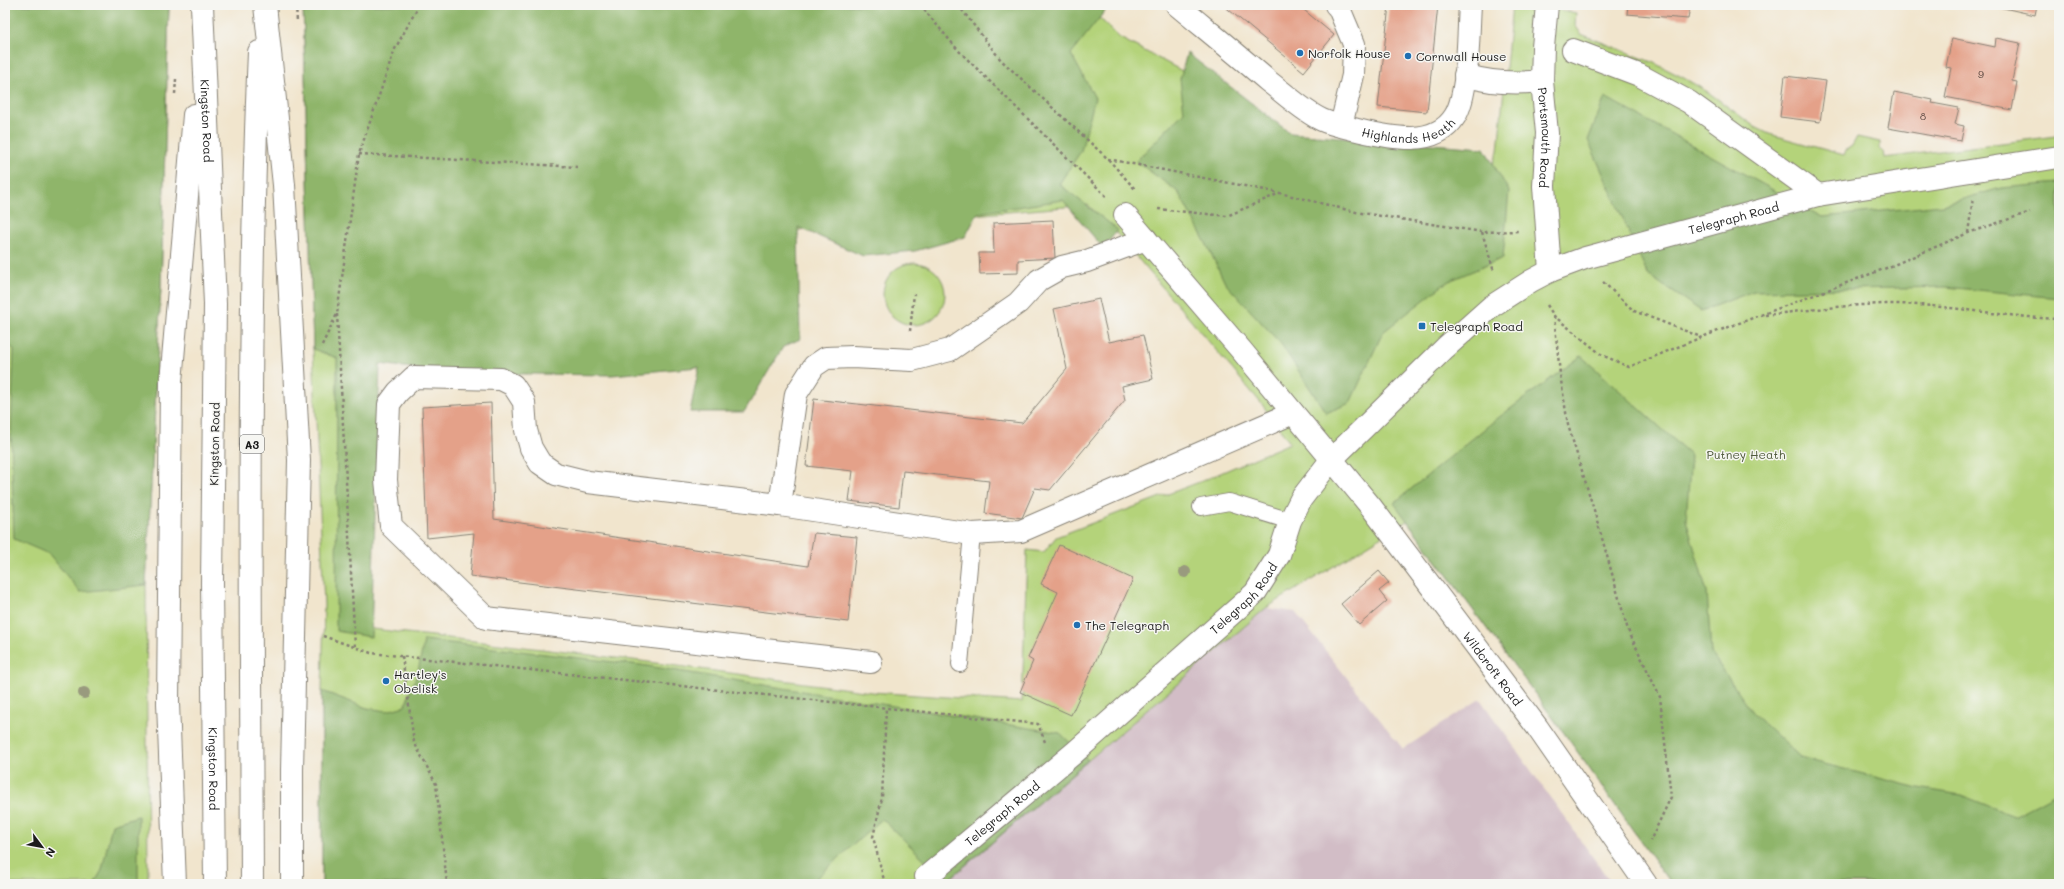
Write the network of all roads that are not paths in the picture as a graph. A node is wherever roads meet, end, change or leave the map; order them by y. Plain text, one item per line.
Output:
1 (202, 5) edge
2 (261, 5) edge
3 (265, 5) edge
4 (1177, 5) edge
5 (1336, 5) edge
6 (1470, 5) edge
7 (1547, 5) edge
8 (202, 32) junction
9 (1573, 50) dead end
10 (1465, 75) junction
11 (1542, 81) junction
12 (1341, 126) junction
13 (2059, 157) edge
14 (1818, 195) junction
15 (1125, 215) road end
16 (1146, 239) junction
17 (1540, 276) junction
18 (1293, 414) junction
19 (1331, 460) junction
20 (780, 505) junction
21 (1201, 507) dead end
22 (1290, 521) junction
23 (972, 534) junction
24 (871, 662) dead end
25 (960, 664) dead end
26 (926, 877) dead end
27 (1641, 877) edge
28 (175, 884) edge
29 (215, 884) edge
30 (252, 884) edge
31 (292, 884) edge

1 - 8 main road, Kingston Road
2 - 30 main road, A3
3 - 31 main road
4 - 12 main road, Highlands Heath
5 - 12 main road, Highlands Heath
6 - 10 main road, Highlands Heath
7 - 11 main road, Portsmouth Road
8 - 28 main road
8 - 29 main road, Kingston Road
9 - 14 main road
10 - 11 main road
10 - 12 main road, Highlands Heath
11 - 17 main road, Portsmouth Road
13 - 14 main road, Telegraph Road
14 - 17 main road, Telegraph Road
15 - 16 main road, Wildcroft Road
16 - 18 main road, Wildcroft Road
16 - 20 main road
17 - 19 main road, Telegraph Road
18 - 19 main road, Wildcroft Road
18 - 23 main road
19 - 22 main road, Telegraph Road
19 - 27 main road, Wildcroft Road
20 - 23 main road
20 - 24 main road
21 - 22 lane
22 - 26 main road, Telegraph Road
23 - 25 lane

